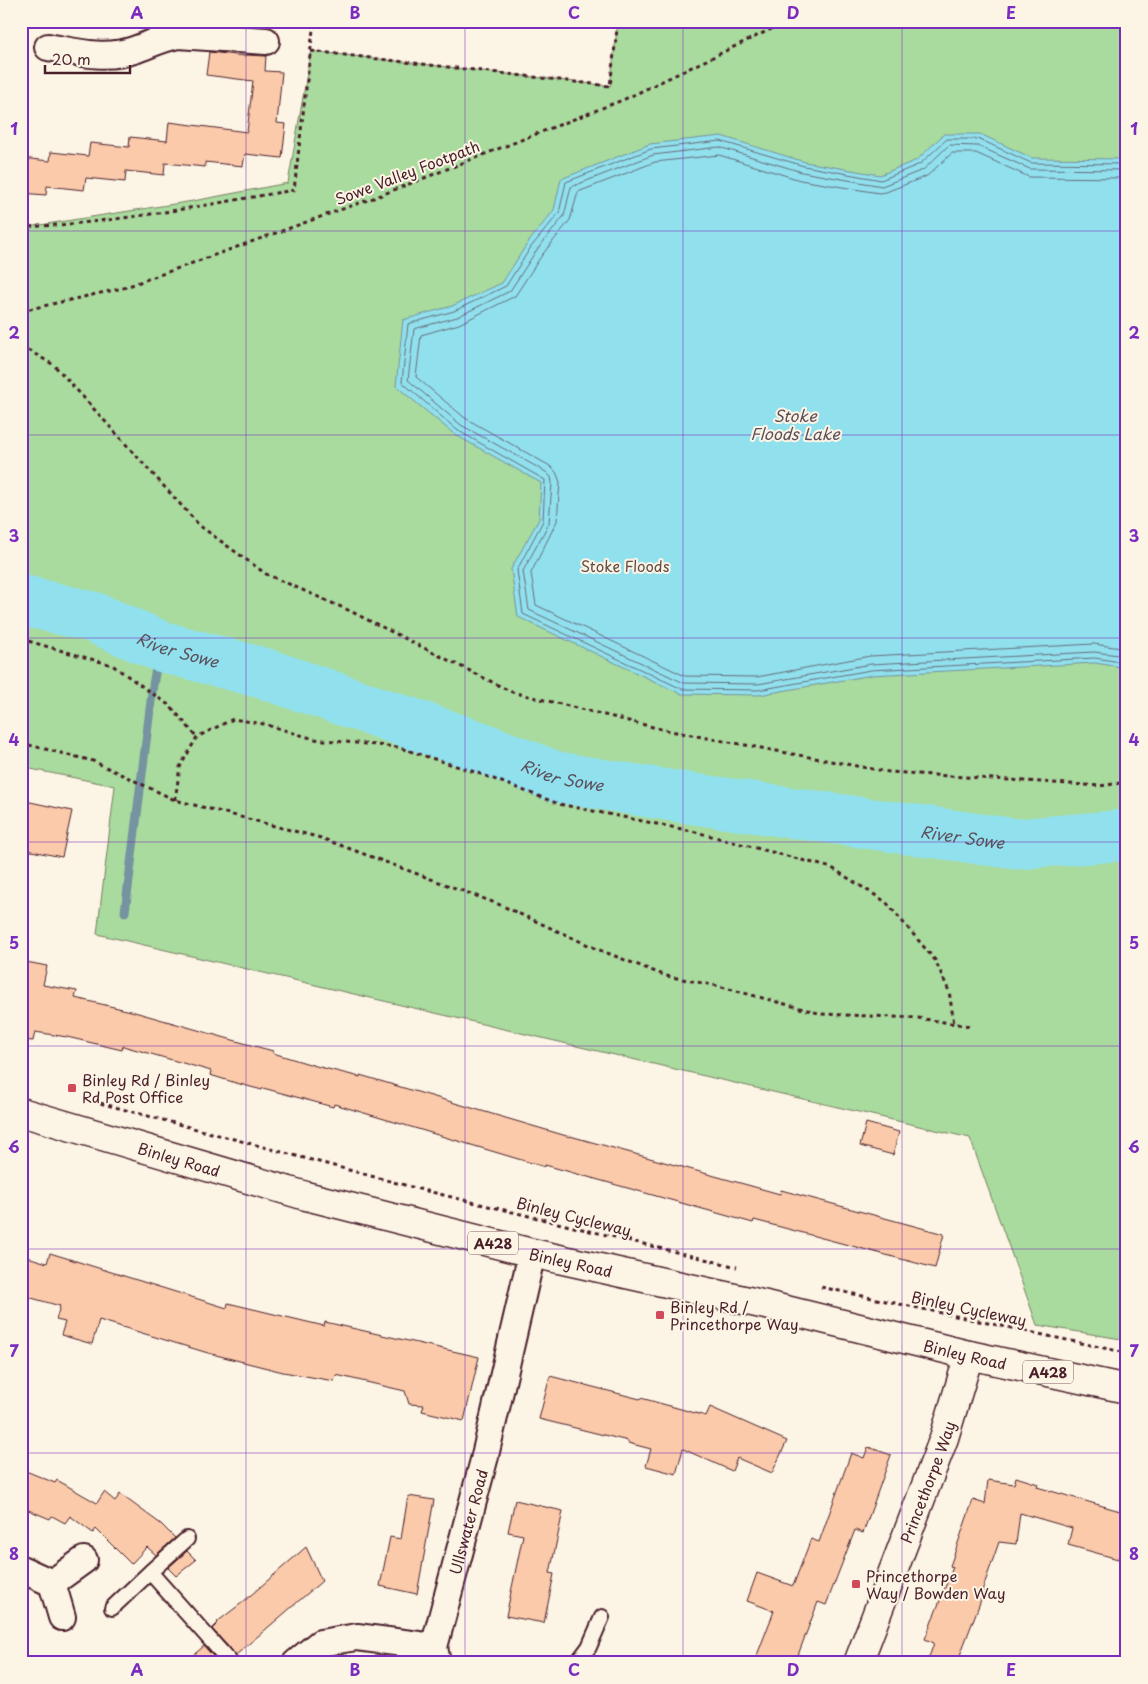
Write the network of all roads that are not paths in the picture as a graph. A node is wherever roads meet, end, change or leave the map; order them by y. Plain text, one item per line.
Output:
1 (165, 29) edge
2 (266, 41) dead end
3 (48, 47) dead end
4 (21, 1112) edge
5 (532, 1253) junction
6 (969, 1355) junction
7 (1127, 1389) edge
8 (187, 1539) dead end
9 (84, 1560) dead end
10 (21, 1569) edge
11 (150, 1572) junction
12 (52, 1583) junction
13 (112, 1608) dead end
14 (62, 1617) dead end
15 (602, 1617) dead end
16 (436, 1655) edge
17 (231, 1663) edge
18 (296, 1663) edge
19 (577, 1663) edge
20 (858, 1663) edge

1 - 2 street
1 - 3 street
4 - 5 main road, Binley Road / A428
5 - 6 main road, Binley Road / A428
5 - 16 street, Ullswater Road
6 - 7 main road, Binley Road / A428
6 - 20 main road, Princethorpe Way
8 - 11 lane
9 - 12 street
10 - 12 street
11 - 13 lane
11 - 17 lane
12 - 14 street
15 - 19 lane
16 - 18 street, Ullswater Road

